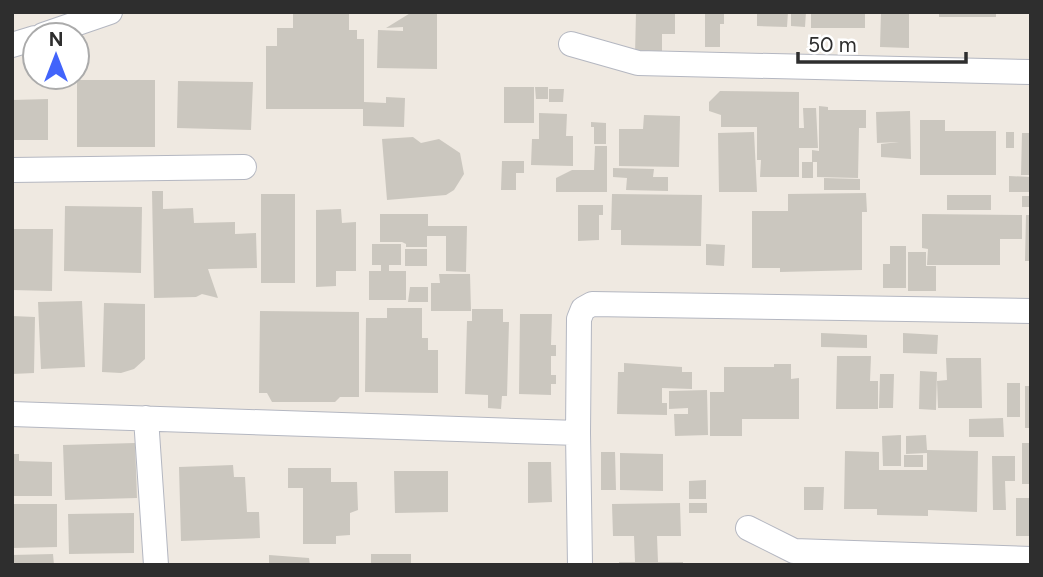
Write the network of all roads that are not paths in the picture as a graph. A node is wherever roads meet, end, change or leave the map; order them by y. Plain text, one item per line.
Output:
1 (110, 12) edge
2 (84, 21) edge
3 (571, 44) dead end
4 (1031, 72) edge
5 (244, 167) dead end
6 (12, 170) edge
7 (1031, 311) edge
8 (12, 414) edge
9 (146, 418) junction
10 (578, 433) junction
11 (747, 528) dead end
12 (1031, 559) edge
13 (156, 565) edge
14 (580, 565) edge

1 - 2 street
3 - 4 street
5 - 6 street
7 - 10 street
8 - 9 street
9 - 10 street
9 - 13 street
10 - 14 street
11 - 12 street

